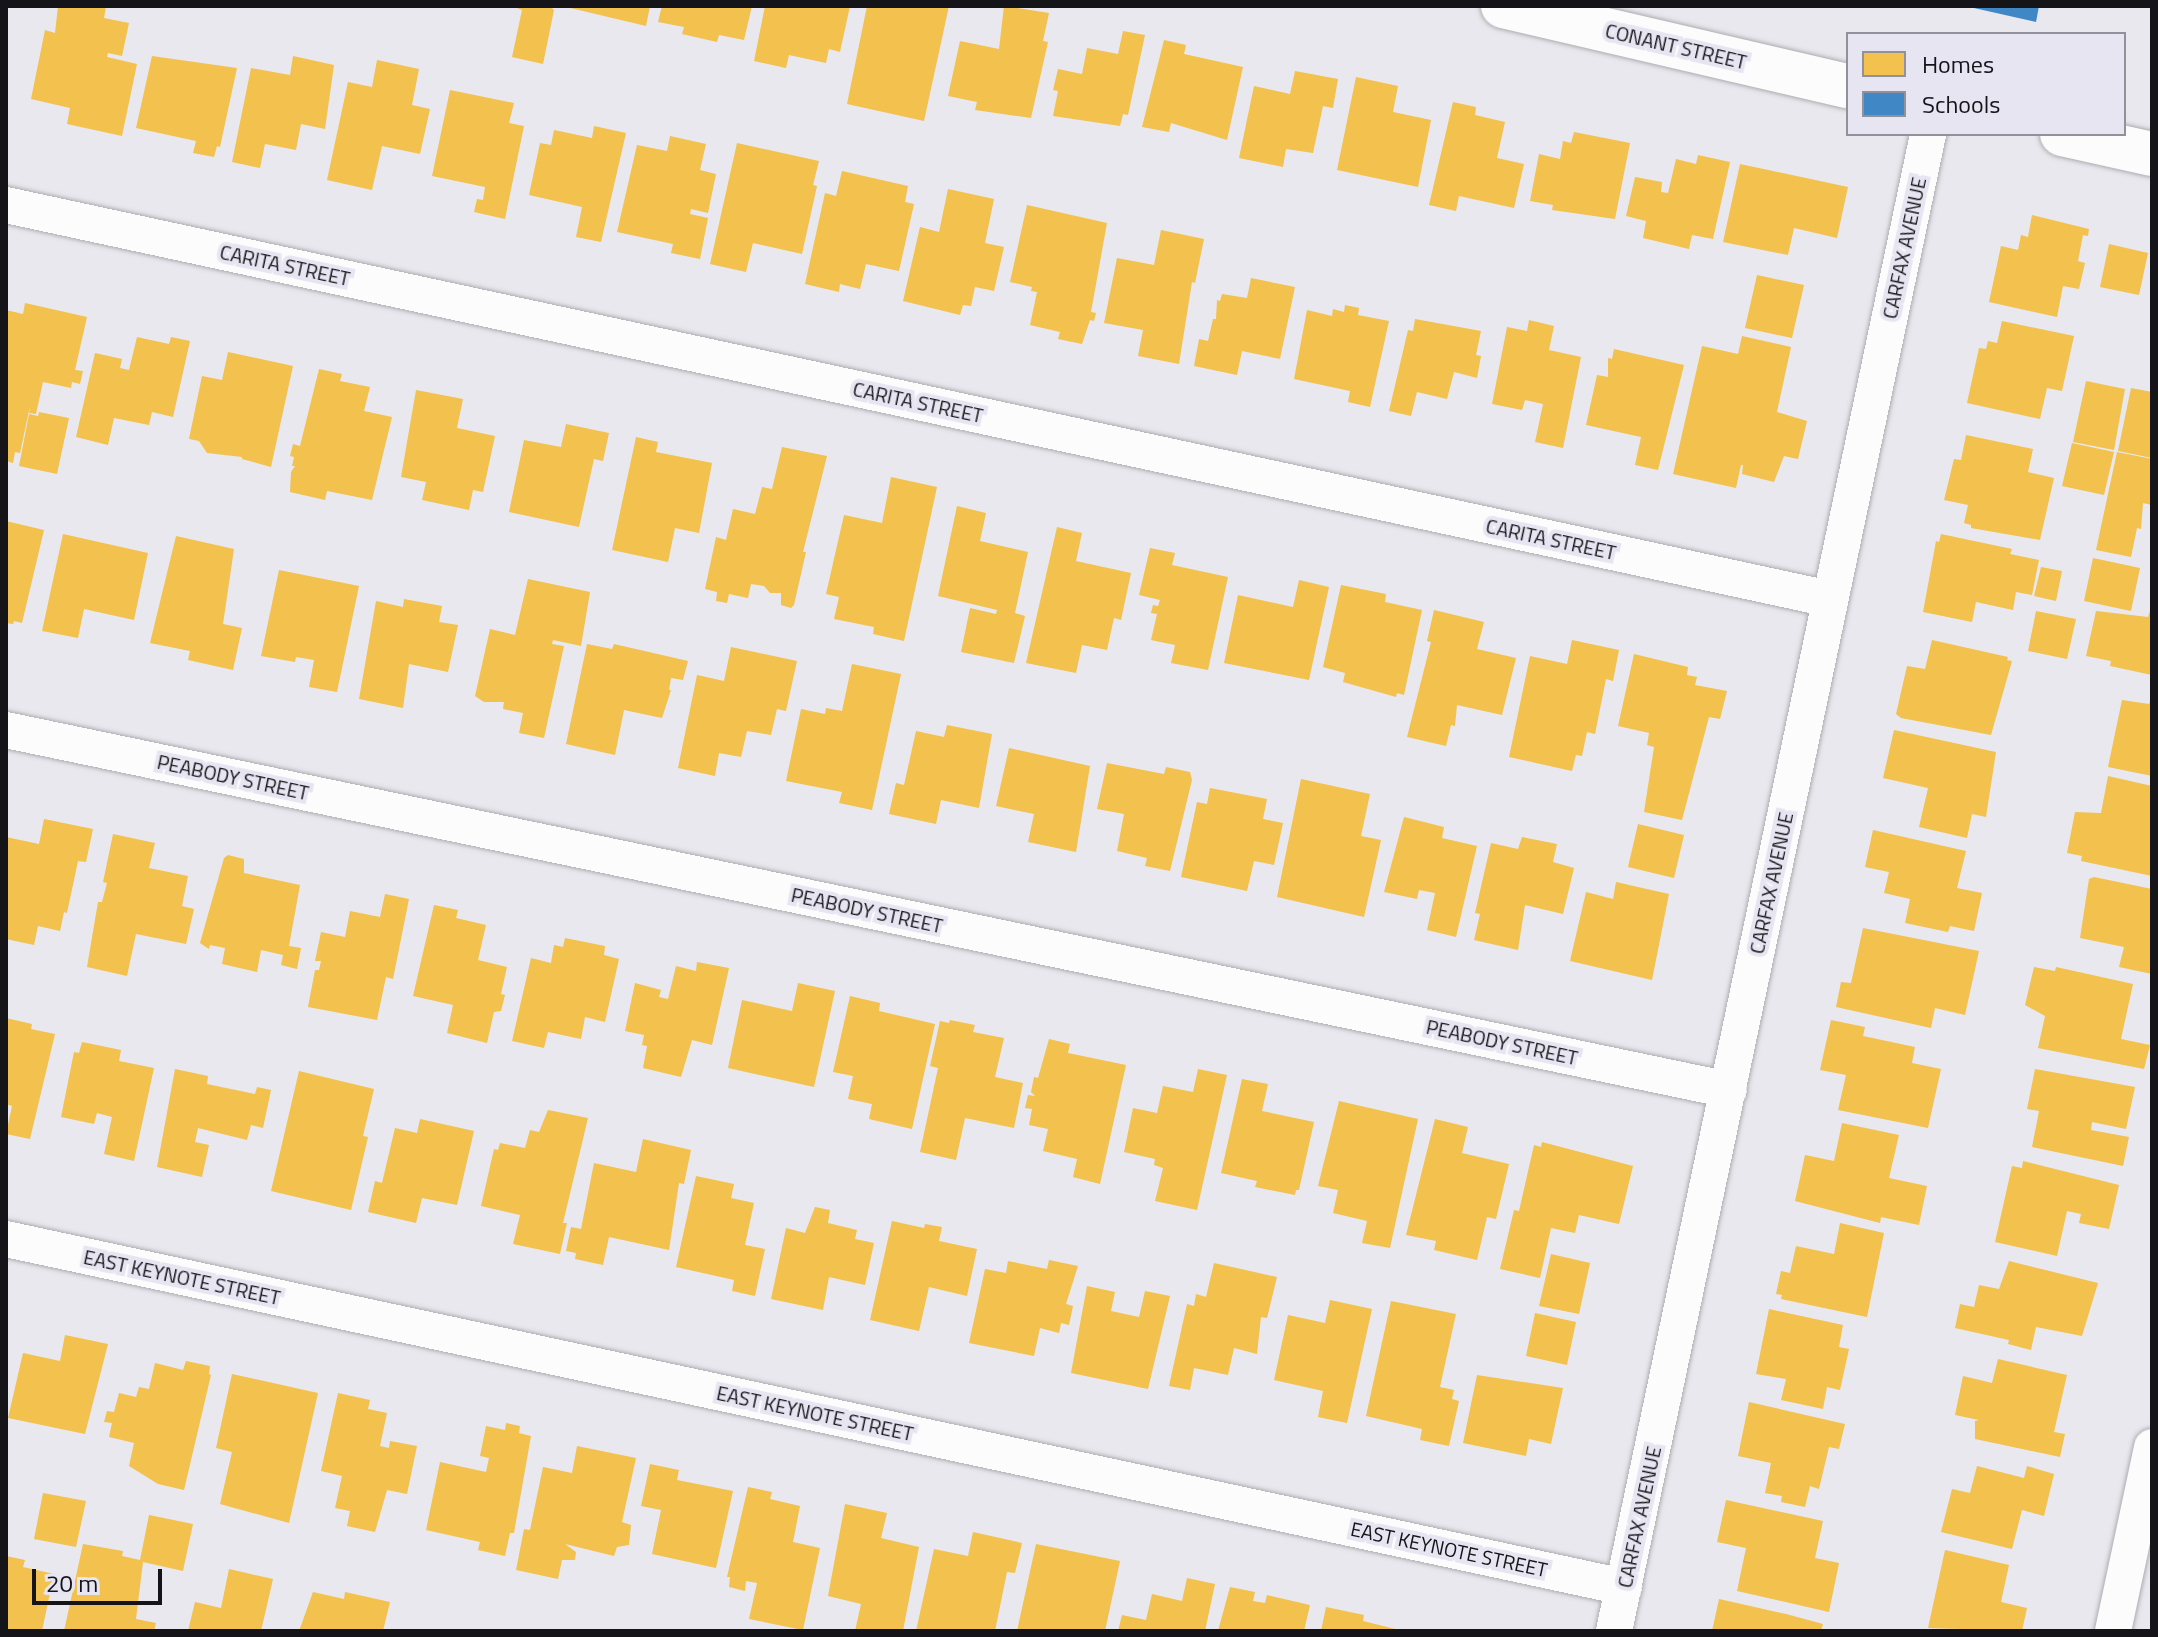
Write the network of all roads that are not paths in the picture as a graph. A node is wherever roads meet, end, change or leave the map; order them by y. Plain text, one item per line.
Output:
1 (1503, 6) edge
2 (1546, 10) edge
3 (1846, 85) edge
4 (1928, 136) edge
5 (2071, 136) edge
6 (2152, 154) edge
7 (6, 205) edge
8 (1830, 599) junction
9 (6, 730) edge
10 (1729, 1090) junction
11 (6, 1239) edge
12 (2152, 1447) edge
13 (1624, 1587) junction
14 (1614, 1631) edge
15 (2113, 1631) edge

1 - 2 street, CONANT STREET
2 - 3 street, CONANT STREET
4 - 8 street, CARFAX AVENUE
5 - 6 street
7 - 8 street, CARITA STREET
8 - 10 street, CARFAX AVENUE
9 - 10 street, PEABODY STREET
10 - 13 street, CARFAX AVENUE
11 - 13 street, EAST KEYNOTE STREET
12 - 15 street
13 - 14 street, CARFAX AVENUE

